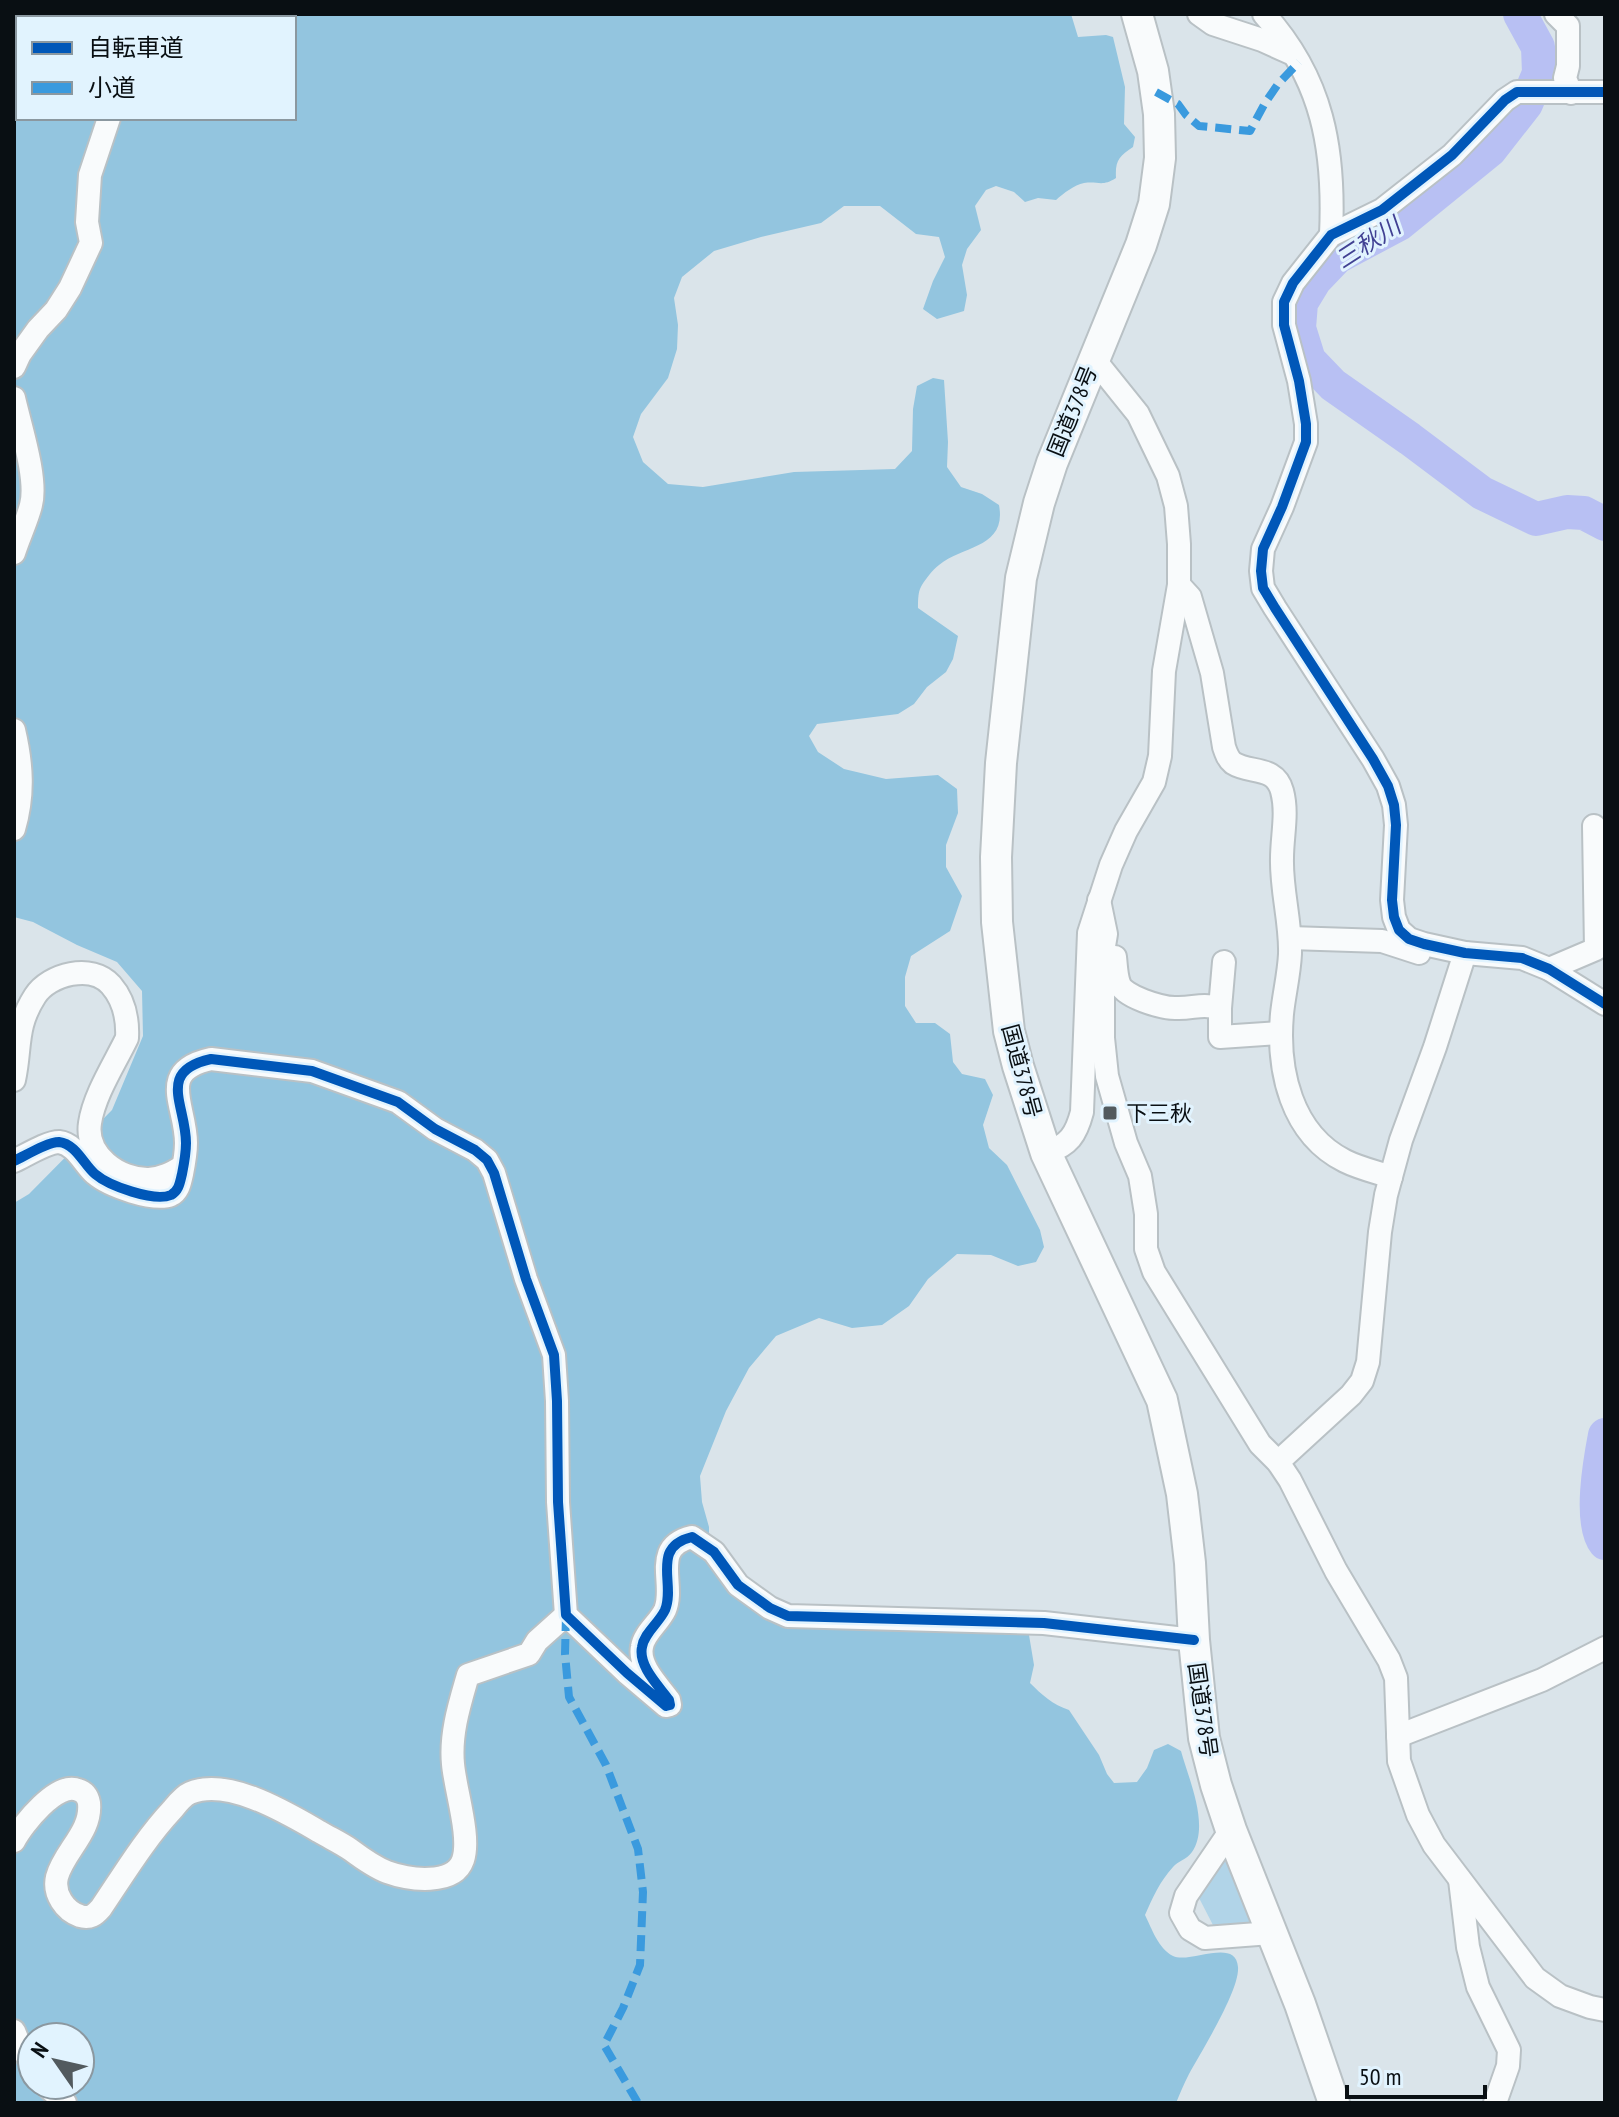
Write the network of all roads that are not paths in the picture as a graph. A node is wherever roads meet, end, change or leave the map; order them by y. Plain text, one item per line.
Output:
1 (1137, 14) edge
2 (1199, 14) edge
3 (1264, 14) edge
4 (1556, 14) edge
5 (1295, 55) junction
6 (1605, 92) edge
7 (1571, 93) junction
8 (108, 120) edge
9 (1331, 235) junction
10 (1093, 358) junction
11 (14, 367) edge
12 (14, 398) edge
13 (14, 553) edge
14 (1179, 585) junction
15 (14, 730) edge
16 (1594, 826) dead end
17 (14, 829) edge
18 (1099, 900) junction
19 (1106, 934) junction
20 (1290, 938) junction
21 (1436, 947) junction
22 (1465, 953) junction
23 (1224, 962) dead end
24 (1549, 969) junction
25 (1605, 1004) edge
26 (1220, 1008) junction
27 (1281, 1033) junction
28 (14, 1080) edge
29 (1046, 1153) junction
30 (14, 1161) edge
31 (183, 1166) junction
32 (1391, 1177) junction
33 (1278, 1462) junction
34 (566, 1615) junction
35 (1194, 1640) junction
36 (1605, 1648) edge
37 (1398, 1736) junction
38 (1231, 1830) junction
39 (14, 1841) edge
40 (1460, 1880) junction
41 (1271, 1933) junction
42 (1605, 2010) edge
43 (1334, 2103) edge
44 (1495, 2103) edge

1 - 10 highway, 国道378号
2 - 5 street
3 - 5 street
4 - 7 street
5 - 9 street
6 - 7 street
7 - 9 street
8 - 11 street
9 - 21 street
10 - 14 street
10 - 29 highway, 国道378号
12 - 13 street
14 - 18 street
14 - 20 street
15 - 17 street
16 - 24 street
18 - 19 street
18 - 29 street
19 - 26 street
19 - 33 street
20 - 21 street
20 - 27 street
21 - 22 street
22 - 24 street
22 - 32 street
23 - 26 street
24 - 25 street
26 - 27 street
27 - 32 street
28 - 31 street
29 - 35 highway, 国道378号
30 - 31 street
31 - 34 street
32 - 33 street
33 - 37 street
34 - 35 street
34 - 39 street
35 - 38 highway, 国道378号
36 - 37 street
37 - 40 street
38 - 41 highway, 国道378号
38 - 41 street
40 - 42 street
40 - 44 street
41 - 43 highway, 国道378号

